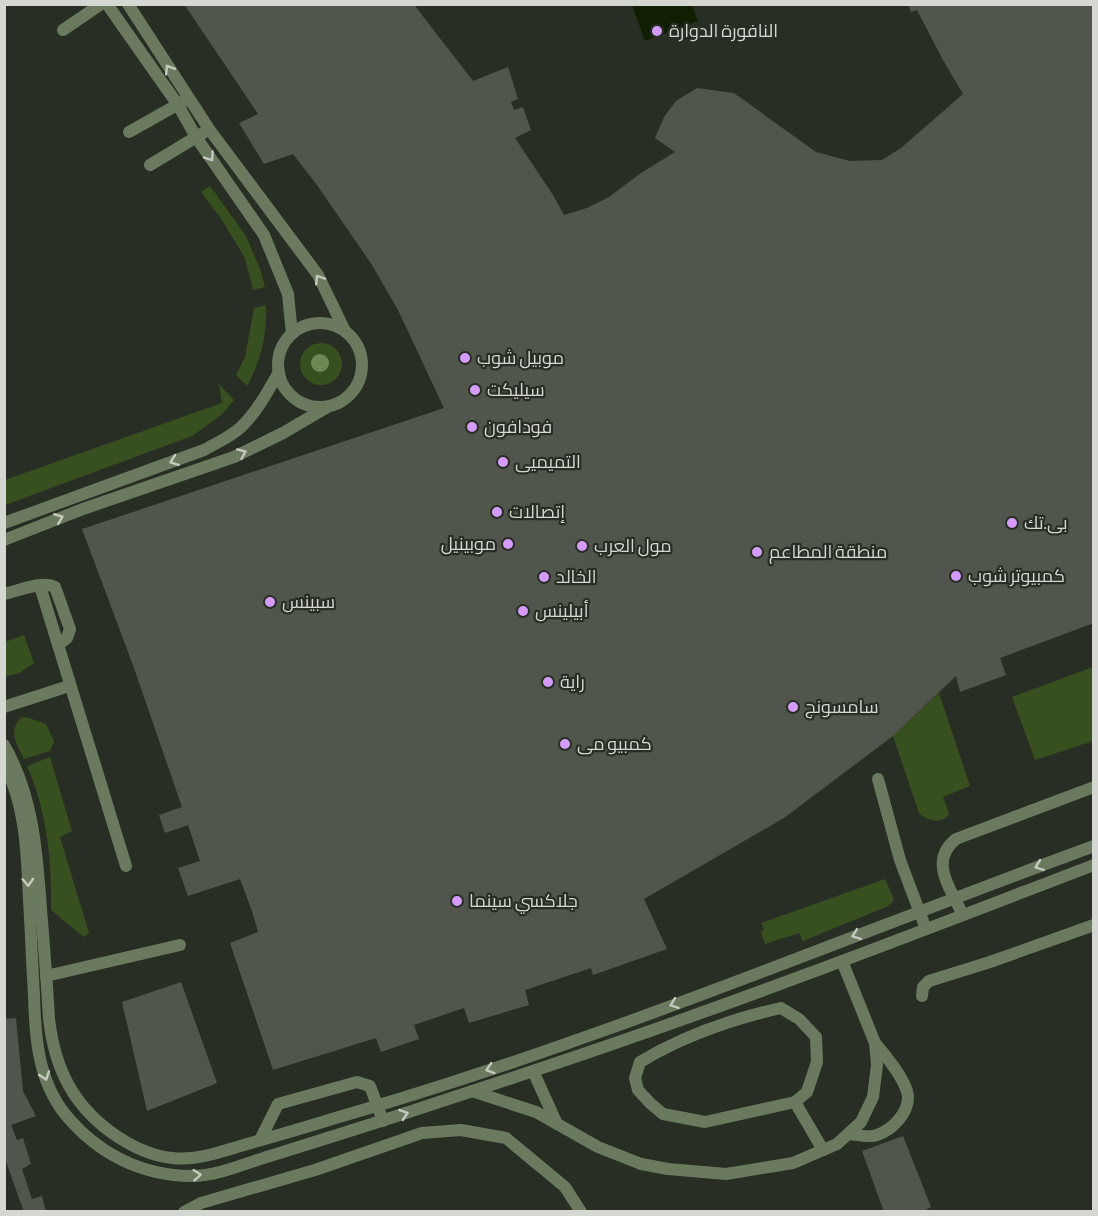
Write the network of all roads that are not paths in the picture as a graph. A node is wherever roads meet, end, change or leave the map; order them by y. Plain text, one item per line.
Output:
1 (101, 4) edge
2 (107, 4) edge
3 (128, 4) edge
4 (63, 30) dead end
5 (183, 102) junction
6 (209, 129) junction
7 (129, 132) dead end
8 (196, 137) junction
9 (150, 165) dead end
10 (345, 331) junction
11 (292, 333) junction
12 (279, 372) junction
13 (329, 406) junction
14 (4, 523) edge
15 (4, 540) edge
16 (4, 594) edge
17 (69, 686) junction
18 (4, 707) edge
19 (4, 745) edge
20 (4, 764) edge
21 (878, 779) dead end
22 (1094, 787) edge
23 (1094, 846) edge
24 (1094, 865) edge
25 (126, 866) dead end
26 (954, 897) junction
27 (920, 911) junction
28 (963, 915) junction
29 (1094, 925) edge
30 (926, 929) junction
31 (180, 945) dead end
32 (842, 961) junction
33 (46, 976) junction
34 (922, 996) dead end
35 (875, 1043) junction
36 (533, 1071) junction
37 (472, 1091) junction
38 (795, 1102) junction
39 (376, 1107) junction
40 (383, 1121) junction
41 (557, 1124) junction
42 (849, 1134) junction
43 (260, 1140) junction
44 (823, 1150) junction
45 (184, 1212) edge
46 (581, 1212) edge

1 - 4 street
2 - 5 street
5 -> 3 street
5 - 6 street
5 - 7 street
5 - 8 street
6 - 8 street
10 -> 6 street
8 - 9 street
8 -> 11 street
10 - 11 street
10 - 13 street
11 - 12 street
12 - 13 street
12 -> 14 street
15 -> 13 street
16 - 17 street
17 - 18 street
17 - 25 street
19 - 33 street
20 -> 40 street
21 - 27 street
22 - 26 street
23 -> 26 street
24 - 28 street
26 - 27 street
26 - 28 street
27 - 30 street
27 -> 39 street
28 - 30 street
29 - 34 street
30 - 32 street
31 - 33 street
32 - 35 street
32 - 36 street
33 - 43 street
35 - 42 street
35 - 42 street
36 - 37 street
36 - 41 street
40 -> 37 street
37 - 41 street
38 - 38 street
38 - 44 street
39 - 40 street
39 - 43 street
39 - 43 street
41 - 44 street
42 - 44 street
45 - 46 street

